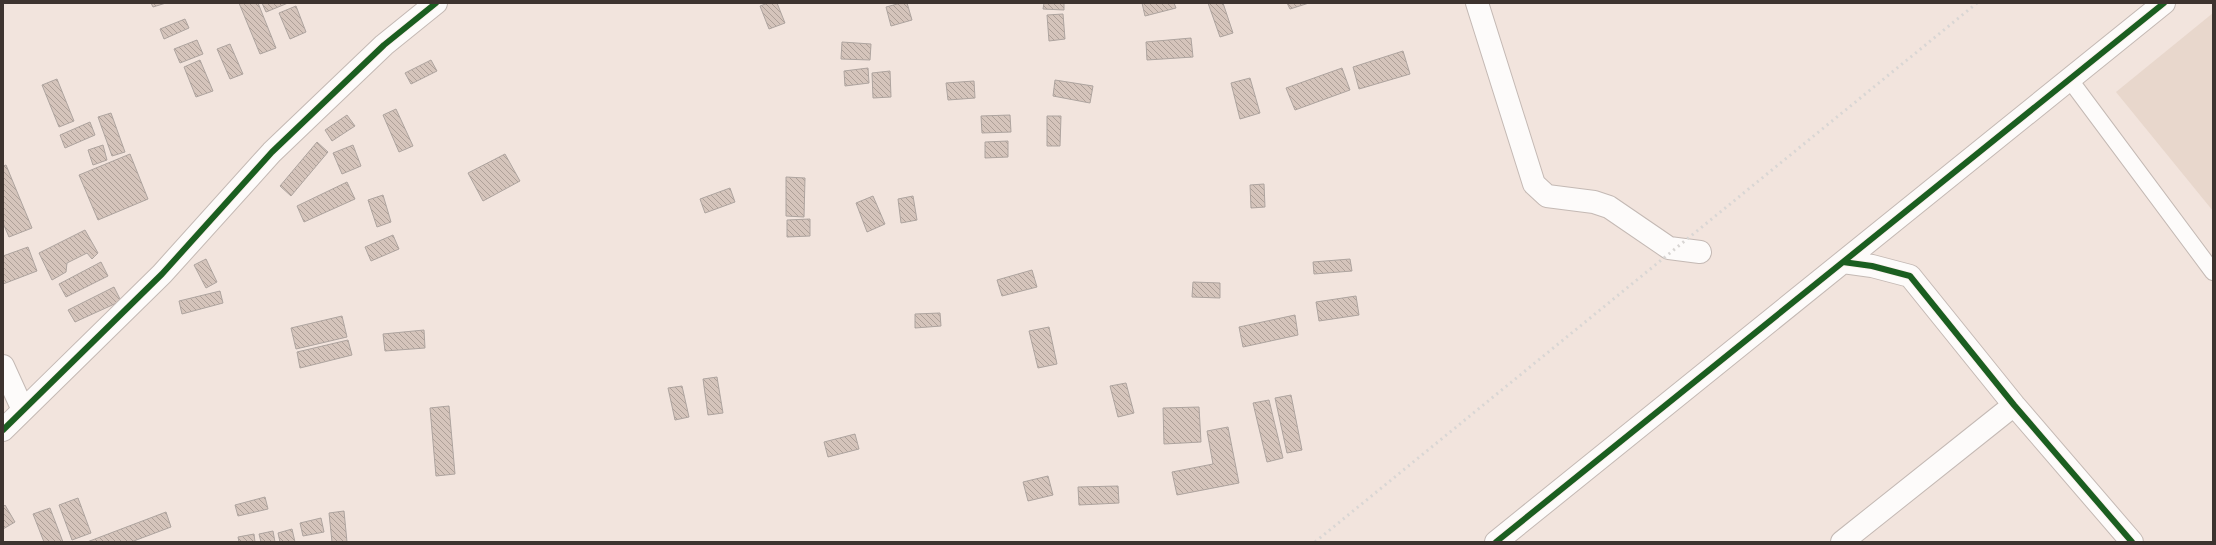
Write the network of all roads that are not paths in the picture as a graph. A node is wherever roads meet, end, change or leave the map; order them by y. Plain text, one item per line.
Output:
1 (436, 3) edge
2 (1477, 3) edge
3 (2164, 3) edge
4 (2070, 80) junction
5 (1700, 252) dead end
6 (1844, 262) junction
7 (2213, 272) edge
8 (3, 366) edge
9 (2014, 405) junction
10 (23, 410) junction
11 (3, 430) edge
12 (1496, 542) edge
13 (1842, 542) edge
14 (2132, 542) edge

1 - 10 street
2 - 5 street
3 - 4 street
4 - 6 street
4 - 7 lane
6 - 9 street
6 - 12 street
8 - 10 street
9 - 13 street
9 - 14 street
10 - 11 street

